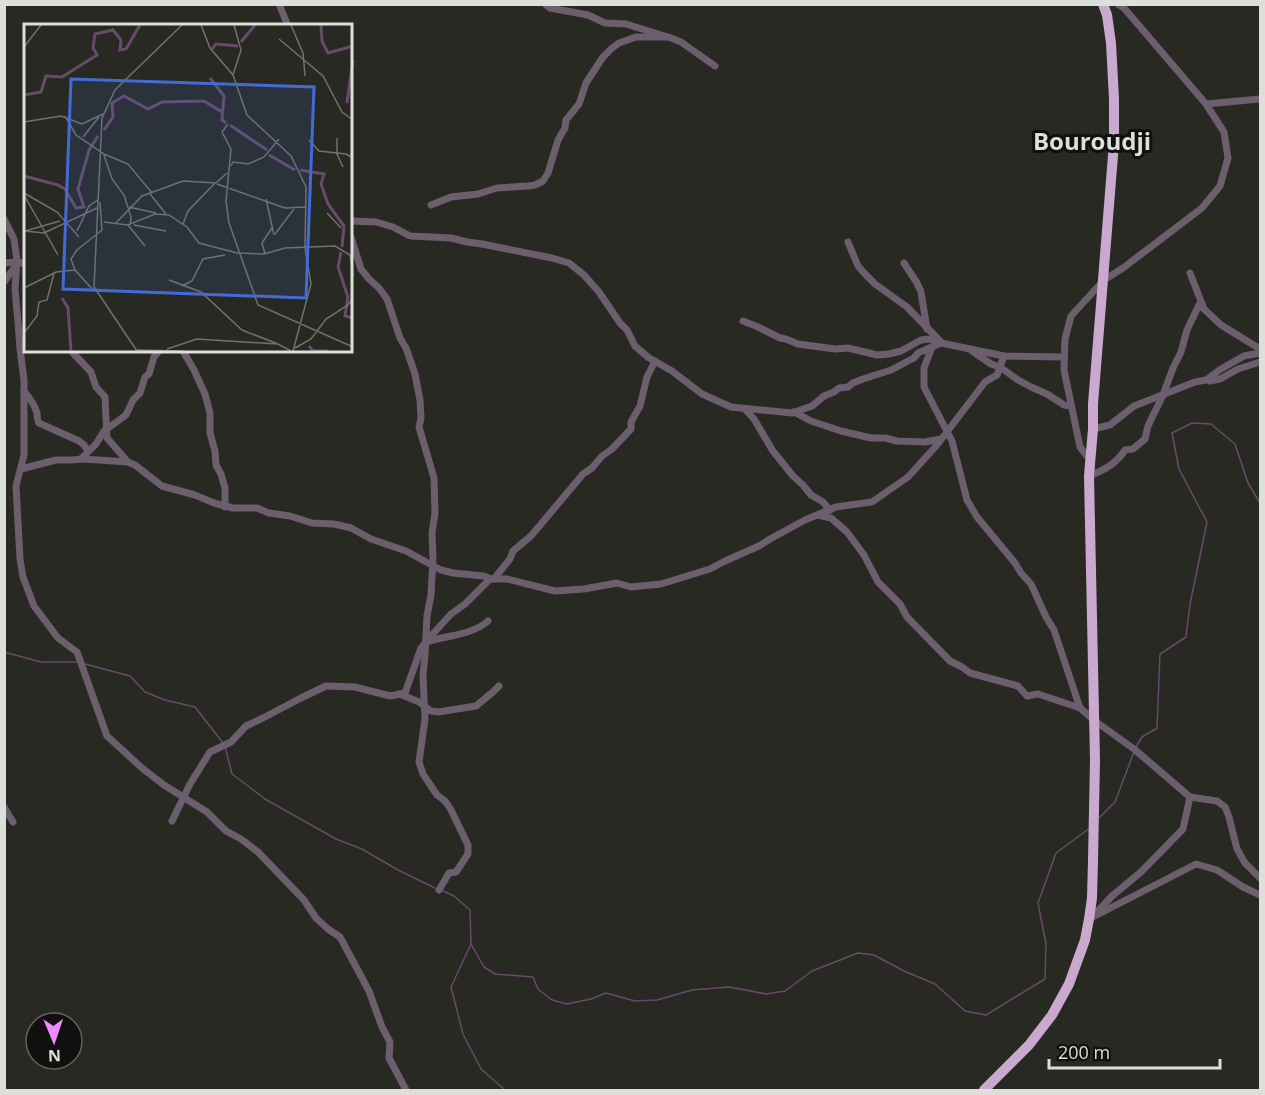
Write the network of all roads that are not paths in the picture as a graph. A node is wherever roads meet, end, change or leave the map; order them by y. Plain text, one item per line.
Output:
1 (279, 4) edge
2 (545, 4) edge
3 (1103, 4) edge
4 (1118, 4) edge
5 (287, 24) edge
6 (667, 37) junction
7 (715, 66) dead end
8 (1260, 99) edge
9 (1206, 104) junction
10 (430, 205) dead end
11 (4, 219) edge
12 (352, 220) edge
13 (352, 240) edge
14 (848, 242) dead end
15 (4, 263) edge
16 (17, 263) junction
17 (904, 263) dead end
18 (24, 264) edge
19 (1190, 273) dead end
20 (1104, 280) junction
21 (4, 282) edge
22 (1204, 309) junction
23 (743, 321) dead end
24 (927, 329) junction
25 (941, 343) junction
26 (932, 347) junction
27 (969, 349) junction
28 (1260, 351) edge
29 (158, 352) edge
30 (184, 352) edge
31 (191, 352) edge
32 (73, 353) dead end
33 (1004, 356) junction
34 (1064, 357) junction
35 (188, 361) junction
36 (655, 361) junction
37 (1260, 362) edge
38 (1000, 367) junction
39 (1210, 381) dead end
40 (24, 391) junction
41 (1163, 395) junction
42 (1071, 406) junction
43 (746, 409) junction
44 (794, 412) junction
45 (106, 429) junction
46 (1093, 429) junction
47 (946, 435) junction
48 (88, 451) junction
49 (81, 459) junction
50 (1090, 460) junction
51 (128, 462) junction
52 (21, 469) junction
53 (1089, 476) junction
54 (225, 507) junction
55 (830, 510) junction
56 (818, 515) junction
57 (433, 566) junction
58 (492, 579) junction
59 (488, 621) dead end
60 (426, 642) junction
61 (499, 686) dead end
62 (400, 694) junction
63 (424, 706) junction
64 (1080, 708) junction
65 (1095, 721) junction
66 (184, 797) junction
67 (1190, 797) junction
68 (4, 807) edge
69 (172, 821) dead end
70 (13, 822) dead end
71 (1260, 878) edge
72 (439, 890) dead end
73 (1260, 895) edge
74 (1090, 915) junction
75 (406, 1090) edge
76 (984, 1090) edge

1 - 5 street
2 - 6 street
3 - 20 highway
4 - 9 street
6 - 7 street
6 - 10 street
8 - 9 street
9 - 20 street
11 - 16 street
12 - 36 street
13 - 57 street
14 - 24 street
15 - 16 street
16 - 18 street
16 - 21 street
16 - 40 street
17 - 24 street
19 - 22 street
20 - 34 street
20 - 46 highway
22 - 28 street
22 - 41 street
23 - 25 street
24 - 25 street
25 - 26 street
25 - 27 street
26 - 44 street
26 - 47 street
27 - 33 street
27 - 38 street
28 - 41 street
29 - 45 street
30 - 35 street
31 - 35 street
32 - 45 street
33 - 34 street
33 - 38 street
34 - 42 street
35 - 54 street
36 - 43 street
36 - 58 street
37 - 39 street
38 - 42 street
38 - 47 street
40 - 48 street
40 - 52 street
41 - 46 street
41 - 53 street
42 - 50 street
43 - 44 street
43 - 55 street
44 - 47 street
45 - 48 street
45 - 51 street
46 - 50 highway
47 - 55 street
47 - 64 street
48 - 49 street
49 - 51 street
49 - 52 street
50 - 53 highway
51 - 54 street
52 - 66 street
53 - 65 highway
54 - 57 street
55 - 56 street
56 - 58 street
56 - 64 street
57 - 58 street
57 - 60 street
58 - 60 street
59 - 60 street
60 - 62 street
60 - 63 street
61 - 63 street
62 - 63 street
62 - 66 street
63 - 72 street
64 - 65 street
65 - 67 street
65 - 74 highway
66 - 69 street
66 - 75 street
67 - 71 street
67 - 74 street
68 - 70 street
73 - 74 street
74 - 76 highway

